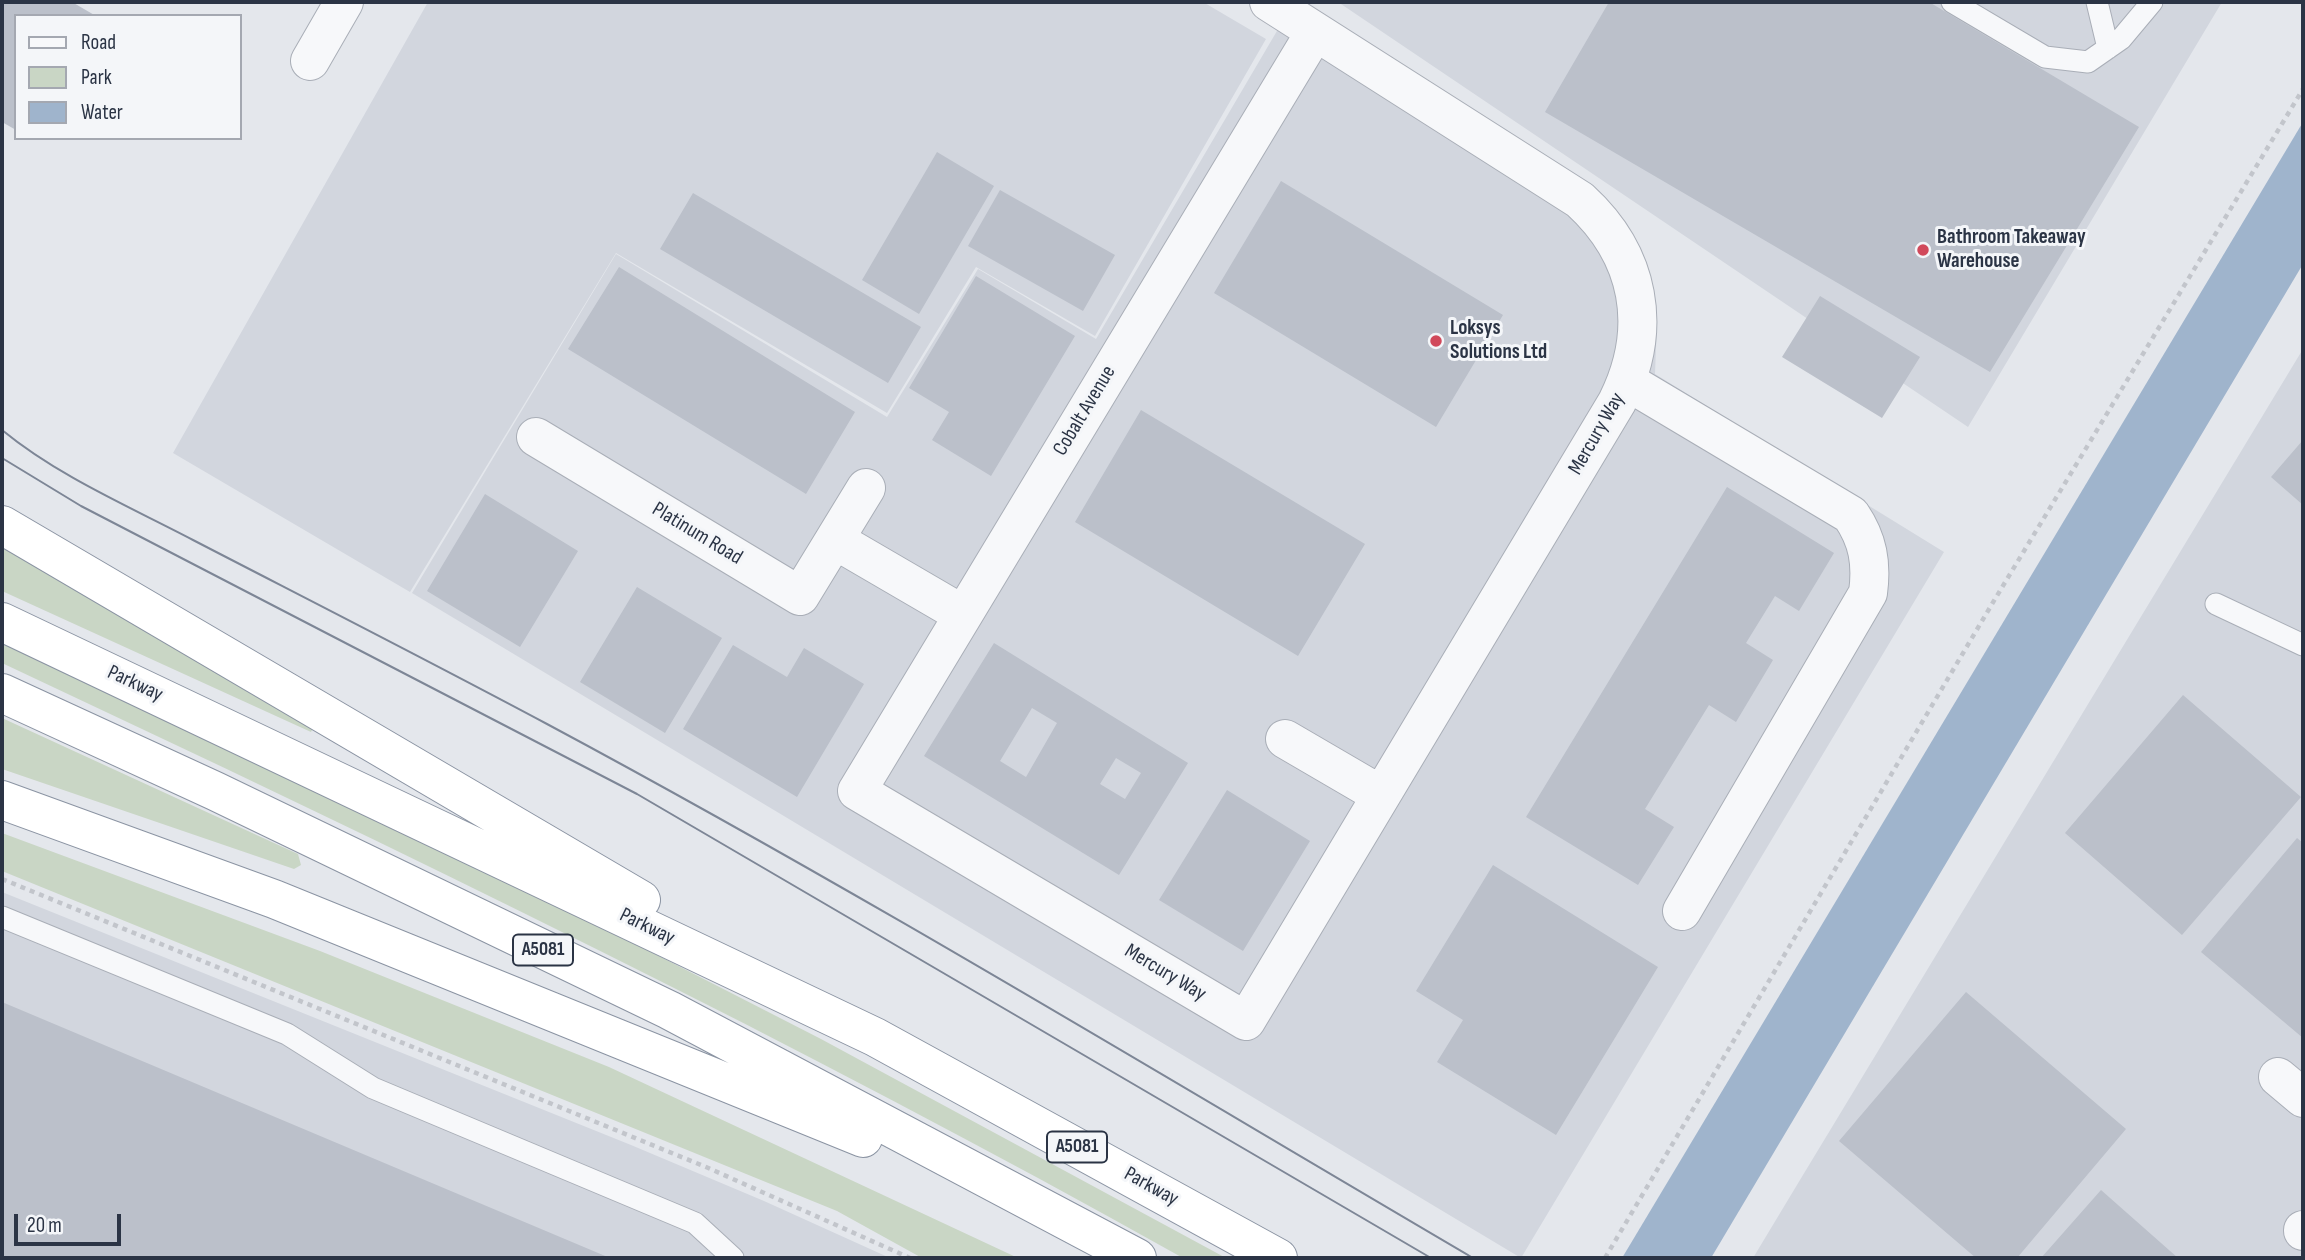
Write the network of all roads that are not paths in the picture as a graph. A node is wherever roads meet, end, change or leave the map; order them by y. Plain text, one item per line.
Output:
1 (344, 2) edge
2 (1269, 2) edge
3 (1952, 2) edge
4 (2097, 2) edge
5 (2152, 2) edge
6 (1315, 32) junction
7 (2108, 48) junction
8 (310, 61) dead end
9 (1628, 382) junction
10 (536, 437) dead end
11 (866, 488) dead end
12 (2, 526) edge
13 (835, 540) junction
14 (2216, 604) dead end
15 (962, 614) junction
16 (2, 622) edge
17 (2303, 645) edge
18 (2, 692) edge
19 (1285, 739) dead end
20 (857, 791) joint
21 (1381, 795) junction
22 (2, 800) edge
23 (1682, 911) dead end
24 (2, 917) edge
25 (875, 1037) junction
26 (1076, 1226) junction
27 (733, 1258) edge
28 (1137, 1258) edge
29 (1278, 1258) edge

1 - 8 street
2 - 6 street, Mercury Way
3 - 7 lane
4 - 7 lane
5 - 7 lane
6 - 9 street, Mercury Way
6 - 15 street, Cobalt Avenue
9 - 21 street, Mercury Way
9 - 23 street
10 - 13 street, Platinum Road
11 - 13 street, Platinum Road
12 - 25 highway, A5081
13 - 15 street
14 - 17 lane
15 - 20 street, Cobalt Avenue
16 - 25 highway, Parkway / A5081
18 - 26 highway, A5081
19 - 21 street
20 - 21 street, Mercury Way
22 - 26 highway, A5081
24 - 27 lane
25 - 29 highway, Parkway / A5081
26 - 28 highway, A5081

